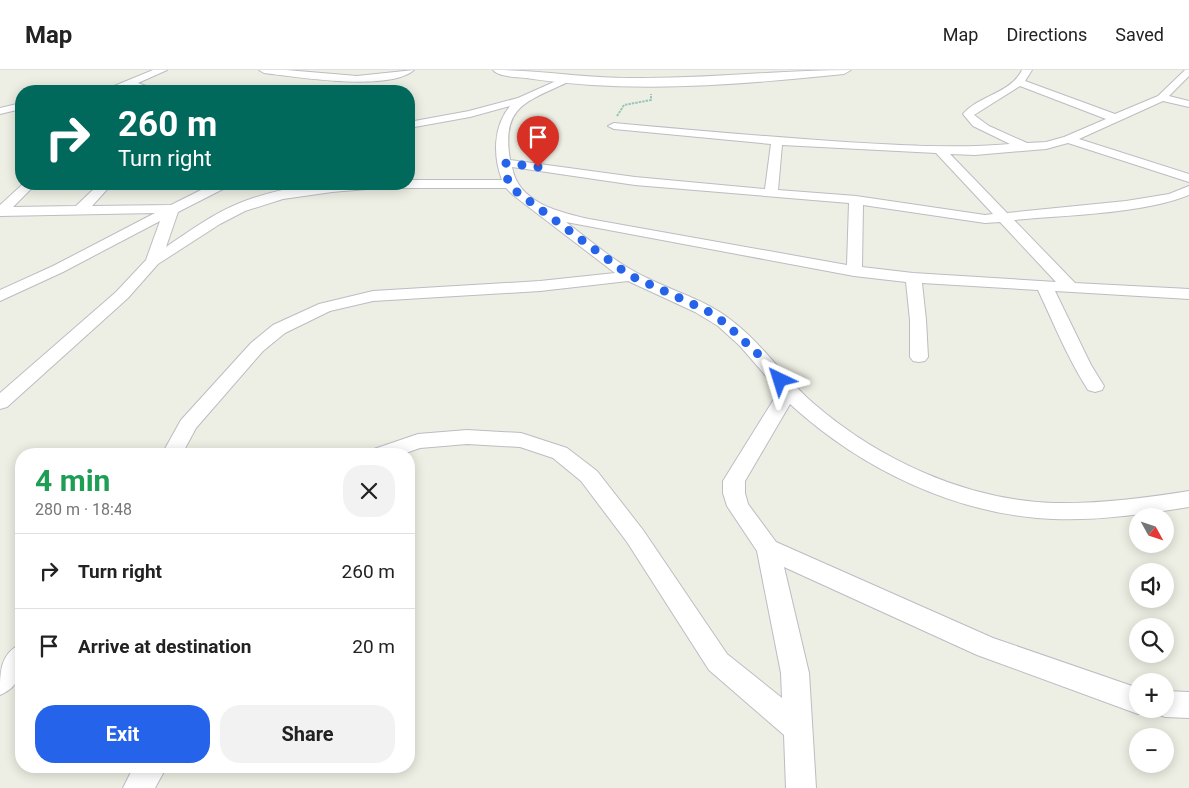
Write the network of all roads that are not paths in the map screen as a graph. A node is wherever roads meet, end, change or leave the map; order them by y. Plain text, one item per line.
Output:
1 (162, 70) edge
2 (264, 70) edge
3 (371, 70) edge
4 (409, 70) edge
5 (500, 70) edge
6 (844, 70) edge
7 (1027, 70) edge
8 (1189, 71) edge
9 (387, 78) junction
10 (564, 80) junction
11 (1018, 82) junction
12 (128, 83) junction
13 (123, 85) edge
14 (134, 85) edge
15 (1162, 98) junction
16 (522, 100) junction
17 (1189, 104) edge
18 (15, 107) edge
19 (0, 111) edge
20 (1117, 119) junction
21 (415, 124) edge
22 (614, 126) road end
23 (1068, 139) junction
24 (778, 141) junction
25 (1028, 147) junction
26 (940, 150) junction
27 (506, 163) junction
28 (1189, 178) edge
29 (415, 184) edge
30 (510, 184) junction
31 (24, 190) edge
32 (100, 190) edge
33 (210, 190) edge
34 (329, 190) edge
35 (1189, 190) edge
36 (771, 194) junction
37 (856, 200) junction
38 (172, 209) junction
39 (80, 210) junction
40 (0, 212) edge
41 (546, 213) junction
42 (1004, 218) junction
43 (152, 261) junction
44 (854, 271) junction
45 (631, 276) junction
46 (913, 278) junction
47 (1044, 286) junction
48 (1070, 287) junction
49 (1189, 294) edge
50 (0, 296) edge
51 (919, 357) dead end
52 (1095, 386) dead end
53 (789, 390) junction
54 (0, 403) edge
55 (175, 448) edge
56 (398, 448) edge
57 (1189, 499) edge
58 (768, 549) junction
59 (15, 663) edge
60 (0, 682) edge
61 (1129, 698) edge
62 (1174, 704) edge
63 (1189, 705) edge
64 (798, 729) junction
65 (148, 773) edge
66 (138, 788) edge
67 (801, 788) edge

1 - 12 street
2 - 9 street
3 - 9 street
4 - 9 street
5 - 10 main road
6 - 10 main road
7 - 11 street
8 - 15 street
10 - 16 street
11 - 20 street
11 - 25 street
12 - 13 street
12 - 14 street
15 - 17 street
15 - 20 street
16 - 21 street
16 - 27 street
18 - 19 street
20 - 23 street
22 - 24 street
23 - 25 street
23 - 28 street
24 - 26 street
24 - 36 street
25 - 26 street
26 - 42 street
27 - 30 street
27 - 36 street
29 - 30 street
30 - 41 street
31 - 40 street
32 - 39 street
33 - 38 street
34 - 43 street
35 - 42 street
36 - 37 street
37 - 42 street
37 - 44 street
38 - 39 street
38 - 43 street
38 - 50 street
39 - 40 street
41 - 44 street
41 - 45 street
42 - 48 street
43 - 54 street
44 - 46 street
45 - 53 street
45 - 55 street
46 - 47 street
46 - 51 street
47 - 48 street
47 - 52 street
48 - 49 street
53 - 57 street
53 - 58 street
56 - 64 street
58 - 61 street
58 - 64 street
59 - 60 street
62 - 63 street
64 - 67 street
65 - 66 street

